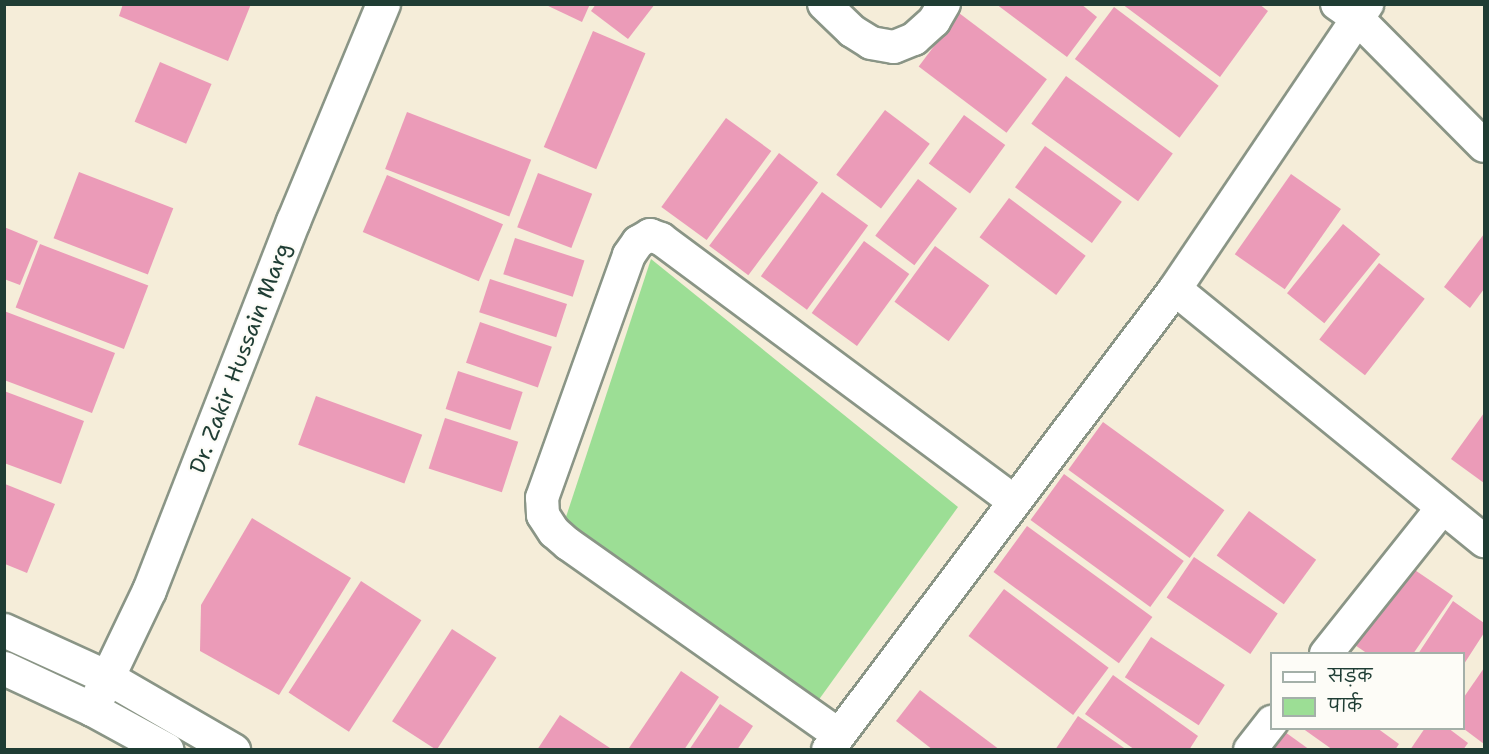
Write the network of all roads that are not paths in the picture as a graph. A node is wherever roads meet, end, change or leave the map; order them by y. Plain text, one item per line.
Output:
1 (383, 4) edge
2 (824, 4) edge
3 (944, 4) edge
4 (1354, 9) edge
5 (1485, 146) edge
6 (1175, 289) junction
7 (1014, 501) junction
8 (1442, 507) junction
9 (1485, 541) edge
10 (4, 630) edge
11 (1328, 652) edge
12 (4, 668) edge
13 (107, 677) junction
14 (92, 709) junction
15 (1270, 725) edge
16 (833, 742) edge
17 (167, 750) edge
18 (233, 750) edge
19 (1250, 750) edge

1 - 13 street, Dr. Zakir Hussain Marg
2 - 3 street
4 - 5 street
4 - 6 street
6 - 7 street
6 - 8 street
7 - 16 street
7 - 16 street
8 - 9 street
8 - 11 street
10 - 13 street
12 - 14 street
13 - 14 street, Dr. Zakir Hussain Marg
13 - 18 street
14 - 17 street
15 - 19 street

